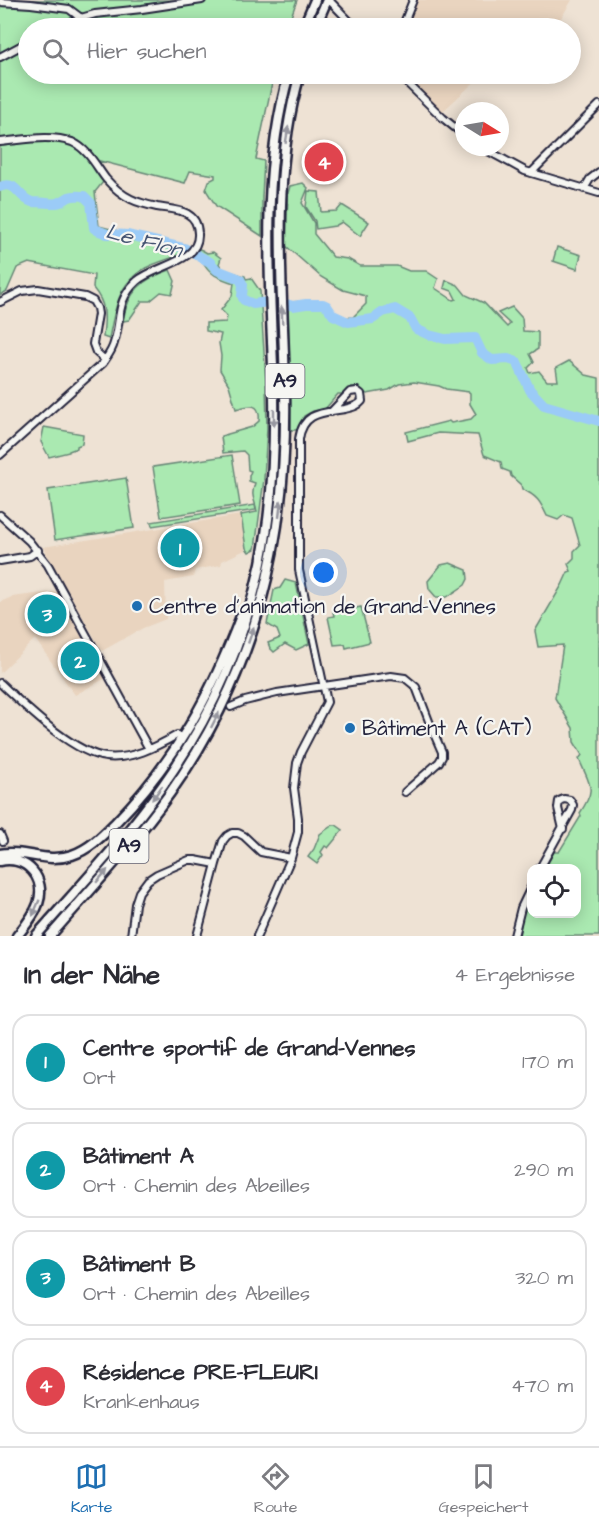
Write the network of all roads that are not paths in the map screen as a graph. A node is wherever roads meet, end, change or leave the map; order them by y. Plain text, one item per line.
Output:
1 (202, 0) edge
2 (315, 0) edge
3 (328, 0) edge
4 (412, 0) edge
5 (0, 2) edge
6 (81, 18) joint
7 (307, 18) edge
8 (320, 18) edge
9 (346, 18) edge
10 (406, 18) edge
11 (18, 47) edge
12 (0, 57) edge
13 (287, 84) edge
14 (298, 84) edge
15 (408, 84) edge
16 (599, 105) edge
17 (455, 127) edge
18 (0, 142) edge
19 (497, 156) edge
20 (599, 172) edge
21 (531, 173) junction
22 (584, 189) junction
23 (599, 193) edge
24 (0, 302) edge
25 (105, 360) junction
26 (331, 412) junction
27 (0, 455) edge
28 (0, 515) edge
29 (38, 550) junction
30 (0, 561) edge
31 (258, 565) junction
32 (0, 683) edge
33 (324, 686) junction
34 (231, 707) tunnel mouth
35 (177, 735) dead end
36 (149, 749) junction
37 (405, 792) dead end
38 (563, 829) dead end
39 (0, 854) edge
40 (291, 858) junction
41 (0, 861) edge
42 (216, 864) junction
43 (542, 864) edge
44 (527, 894) edge
45 (77, 905) junction
46 (18, 936) edge
47 (36, 936) edge
48 (50, 936) edge
49 (57, 936) edge
50 (131, 936) edge
51 (197, 936) edge
52 (257, 936) edge
53 (514, 936) edge

1 - 6 street
2 - 7 highway
3 - 8 highway
3 - 9 street
4 - 10 street
5 - 6 street
11 - 12 street
13 -> 31 highway, A9
45 -> 14 highway, A9
15 - 17 street
16 - 21 street
18 - 25 street
19 - 21 street
20 - 22 street
21 - 22 street
22 - 23 street
24 - 25 street
25 - 27 street
26 - 26 street
26 - 33 street
28 - 29 street
29 - 30 street
29 - 36 street
31 - 39 highway
31 -> 47 highway, A9
32 - 36 street
33 - 34 street
33 - 37 street
33 - 40 street
35 - 36 street
38 - 43 street
40 - 42 street
40 - 52 street
41 -> 46 highway
42 - 50 street
42 - 51 street
44 - 53 street
45 - 48 highway, A9
45 - 49 highway

